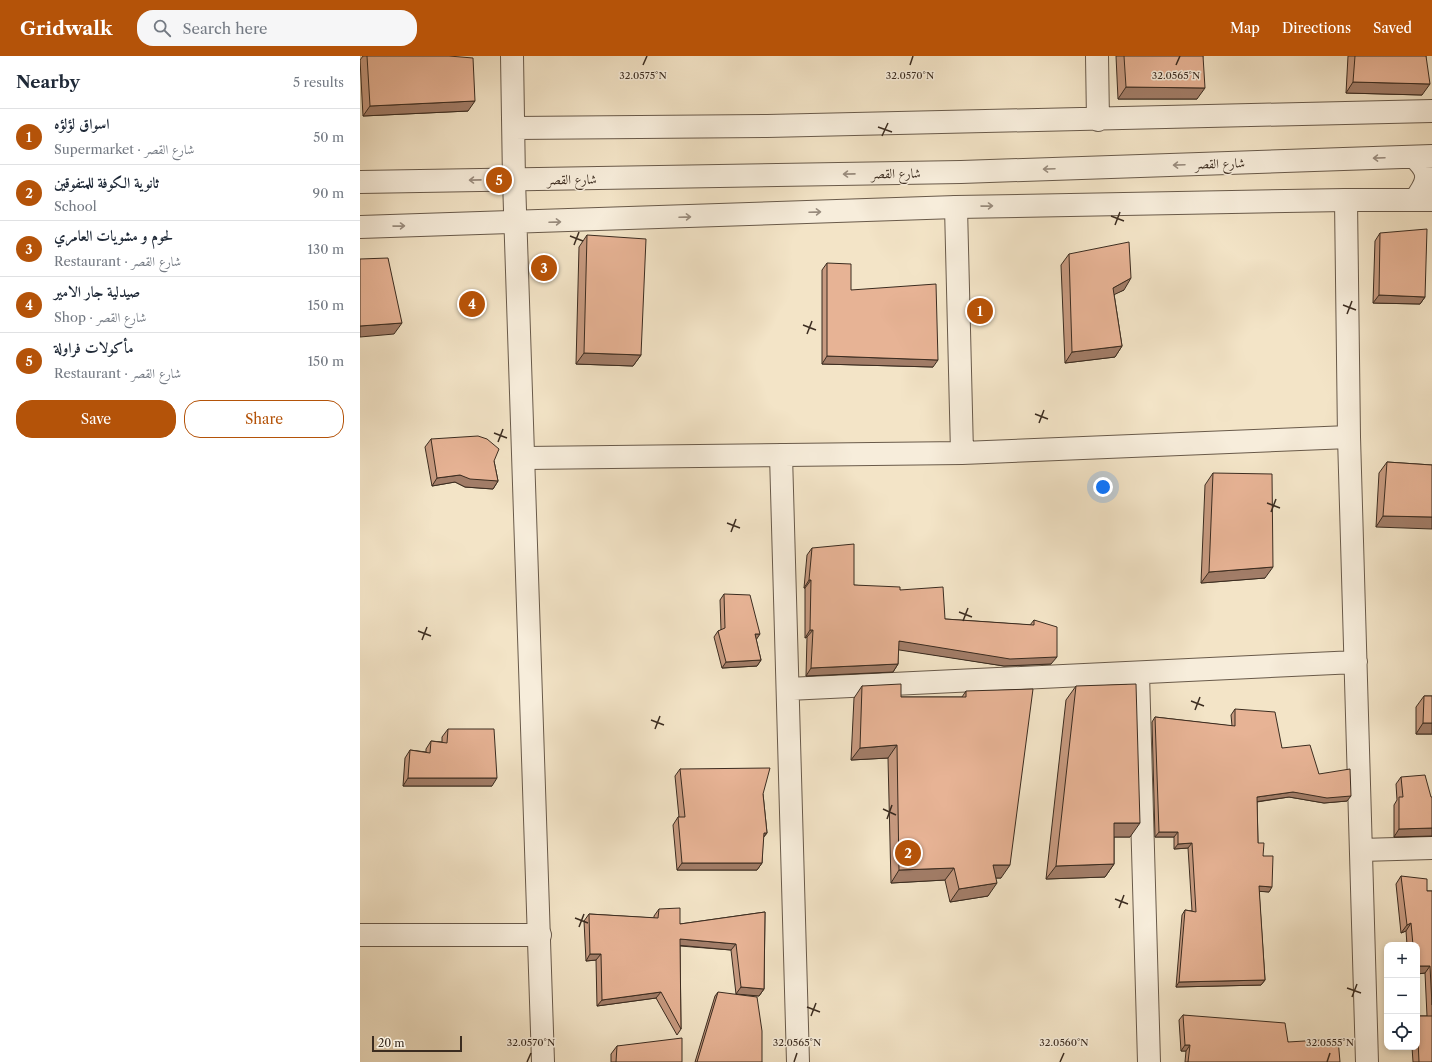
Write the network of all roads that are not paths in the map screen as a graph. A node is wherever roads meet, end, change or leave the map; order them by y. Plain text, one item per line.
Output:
1 (512, 56) edge
2 (1097, 56) edge
3 (1432, 111) edge
4 (1098, 120) junction
5 (514, 128) junction
6 (1423, 157) edge
7 (514, 180) junction
8 (360, 182) edge
9 (1346, 200) junction
10 (1424, 200) edge
11 (956, 207) junction
12 (516, 224) junction
13 (360, 227) edge
14 (1350, 437) junction
15 (962, 453) junction
16 (781, 455) junction
17 (525, 458) junction
18 (1356, 662) junction
19 (1138, 673) junction
20 (788, 689) junction
21 (1432, 848) edge
22 (1361, 850) junction
23 (360, 935) edge
24 (540, 935) junction
25 (543, 1062) edge
26 (798, 1062) edge
27 (1149, 1062) edge
28 (1367, 1062) edge

1 - 5 street
2 - 4 street
3 - 4 street
4 - 5 street
5 - 7 street
6 -> 7 street, شارع القصر
6 - 10 street
7 -> 8 street, شارع القصر
7 - 12 street
9 - 10 street
11 -> 9 street
9 - 14 street
12 -> 11 street
11 - 15 street
13 -> 12 street
12 - 17 street
14 - 15 street
14 - 18 street
15 - 16 street
16 - 17 street
16 - 20 street
17 - 24 street
18 - 19 street
18 - 22 street
19 - 20 street
19 - 27 street
20 - 26 street
21 - 22 street
22 - 28 street
23 - 24 street
24 - 25 street

